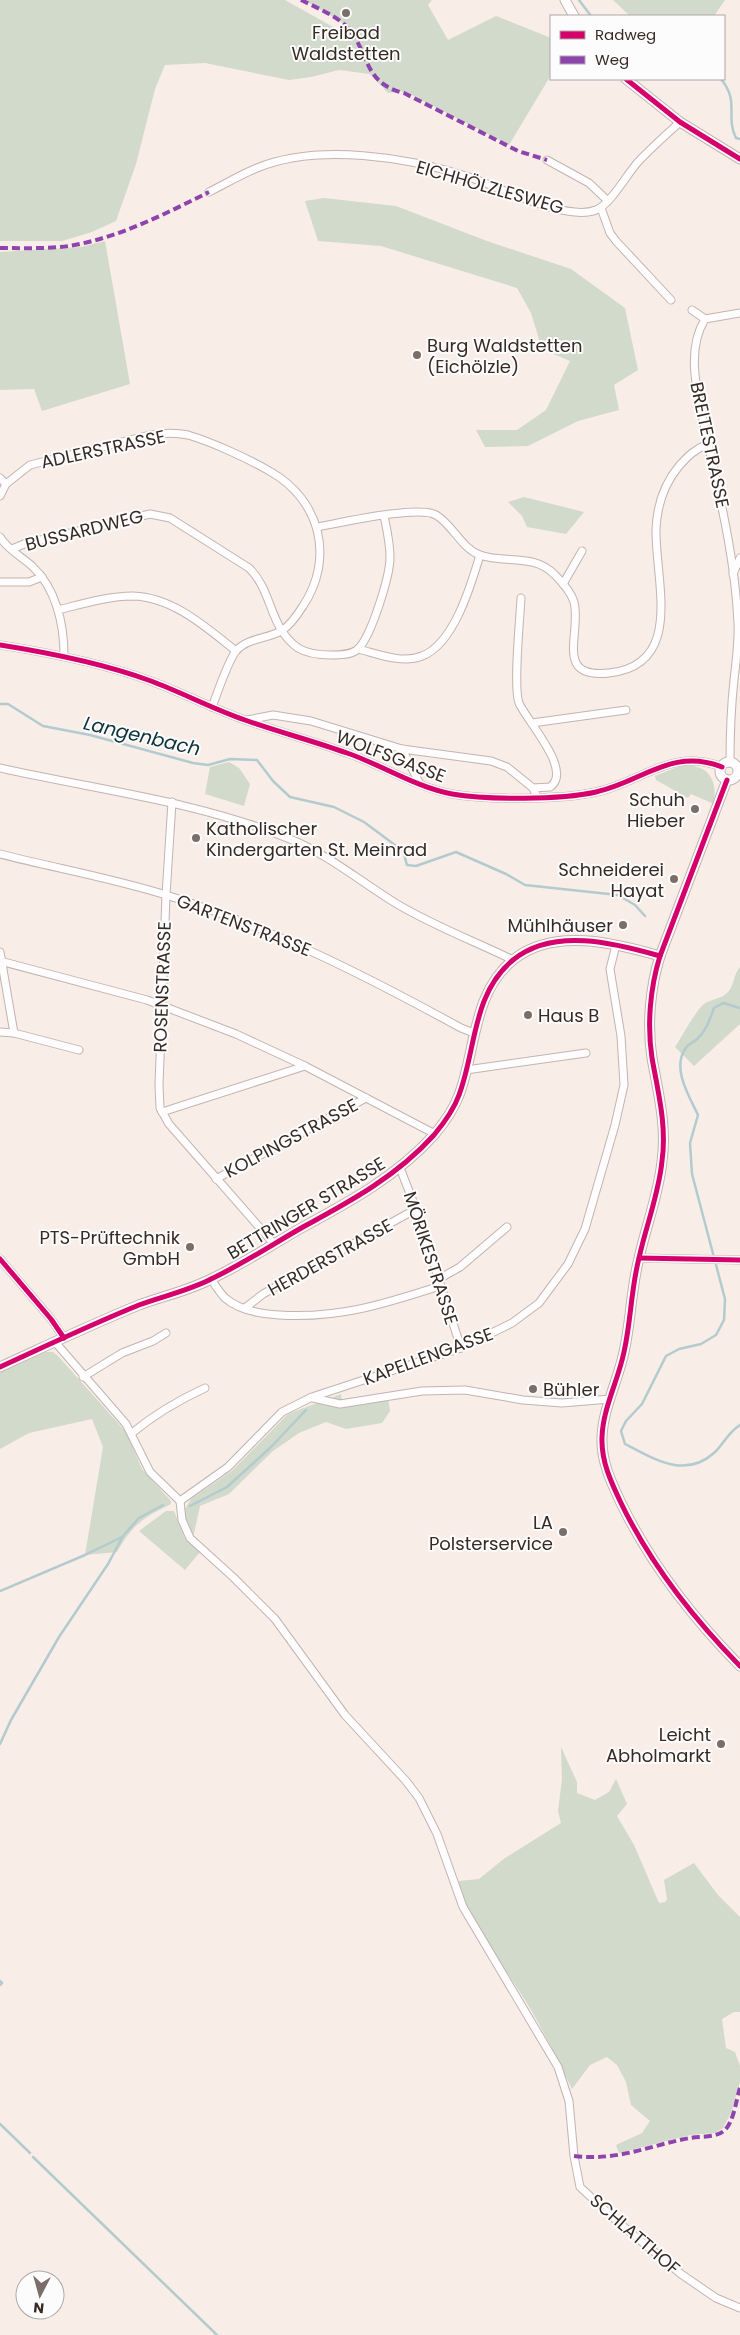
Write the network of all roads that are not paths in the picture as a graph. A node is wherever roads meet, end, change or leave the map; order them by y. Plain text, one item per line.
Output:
1 (565, 0) edge
2 (573, 15) edge
3 (627, 80) edge
4 (680, 122) junction
5 (740, 159) edge
6 (547, 160) dead end
7 (209, 192) dead end
8 (608, 201) junction
9 (601, 208) junction
10 (670, 300) dead end
11 (692, 310) dead end
12 (740, 312) edge
13 (706, 320) junction
14 (708, 444) junction
15 (0, 478) edge
16 (6, 484) junction
17 (0, 496) edge
18 (384, 516) junction
19 (317, 527) junction
20 (0, 538) edge
21 (12, 549) junction
22 (582, 551) dead end
23 (480, 555) junction
24 (740, 558) edge
25 (733, 574) junction
26 (42, 577) junction
27 (0, 582) edge
28 (563, 584) junction
29 (521, 598) dead end
30 (58, 610) junction
31 (281, 631) junction
32 (0, 645) edge
33 (358, 649) junction
34 (236, 652) junction
35 (64, 656) junction
36 (737, 679) edge
37 (212, 707) junction
38 (626, 710) dead end
39 (244, 720) junction
40 (532, 723) junction
41 (402, 749) junction
42 (726, 765) junction
43 (0, 768) edge
44 (739, 772) edge
45 (727, 780) junction
46 (420, 784) junction
47 (533, 788) junction
48 (537, 797) junction
49 (172, 802) junction
50 (0, 854) edge
51 (166, 895) junction
52 (616, 945) junction
53 (0, 952) edge
54 (660, 956) junction
55 (513, 960) junction
56 (1, 961) edge
57 (162, 1004) junction
58 (0, 1032) edge
59 (474, 1032) junction
60 (14, 1033) junction
61 (79, 1050) dead end
62 (586, 1053) dead end
63 (306, 1066) junction
64 (466, 1070) junction
65 (366, 1098) junction
66 (162, 1112) junction
67 (435, 1134) junction
68 (400, 1168) junction
69 (216, 1179) junction
70 (416, 1209) junction
71 (507, 1227) dead end
72 (274, 1244) junction
73 (0, 1258) edge
74 (639, 1258) junction
75 (740, 1260) edge
76 (211, 1279) junction
77 (439, 1283) junction
78 (245, 1308) junction
79 (166, 1333) dead end
80 (64, 1338) junction
81 (55, 1342) junction
82 (461, 1348) junction
83 (0, 1367) edge
84 (83, 1377) junction
85 (205, 1388) dead end
86 (312, 1397) junction
87 (610, 1400) junction
88 (132, 1433) junction
89 (180, 1501) junction
90 (740, 1666) edge
91 (740, 2308) edge

1 - 2 street
3 - 4 street
4 - 5 street
4 - 8 street
6 - 8 street
7 - 9 street, EICHHÖLZLESWEG
8 - 9 street
9 - 10 street
11 - 13 street
12 - 13 street
13 - 14 street, BREITESTRASSE
14 - 25 street, BREITESTRASSE
14 - 28 street
15 - 16 street
16 - 17 street, ADLERSTRASSE
16 - 19 street, ADLERSTRASSE
18 - 19 street
18 - 23 street
18 - 33 street
19 - 31 street, ADLERSTRASSE
20 - 21 street
21 - 26 street
21 - 31 street, BUSSARDWEG
22 - 28 street
23 - 28 street
23 - 33 street
24 - 25 street
25 - 36 street, BREITESTRASSE
26 - 27 street
26 - 30 street
29 - 40 street
30 - 34 street
30 - 35 street
31 - 33 street
31 - 34 street, ADLERSTRASSE
32 - 35 street, WOLFSGASSE
34 - 37 street
35 - 37 street, WOLFSGASSE
36 - 42 street, BREITESTRASSE
37 - 39 street, WOLFSGASSE
38 - 40 street
39 - 41 street
39 - 46 street, WOLFSGASSE
40 - 47 street
41 - 46 street
41 - 47 street
42 - 44 street
42 - 45 street
42 - 48 street, WOLFSGASSE
43 - 49 street
44 - 45 street
45 - 54 street
46 - 48 street, WOLFSGASSE
47 - 48 street
49 - 51 street, ROSENSTRASSE
49 - 55 street
50 - 51 street, GARTENSTRASSE
51 - 57 street, ROSENSTRASSE
51 - 59 street, GARTENSTRASSE
52 - 54 street, BETTRINGER STRASSE
52 - 55 street, BETTRINGER STRASSE
52 - 82 street, KAPELLENGASSE
53 - 56 street
54 - 74 street
55 - 59 street, BETTRINGER STRASSE
56 - 57 street
56 - 60 street
57 - 63 street
57 - 66 street, ROSENSTRASSE
58 - 60 street
59 - 64 street, BETTRINGER STRASSE
60 - 61 street
62 - 64 street
63 - 65 street
63 - 66 street
64 - 67 street, BETTRINGER STRASSE
65 - 67 street
65 - 69 street, KOLPINGSTRASSE
66 - 69 street
67 - 68 street, BETTRINGER STRASSE
68 - 70 street, MÖRIKESTRASSE
68 - 72 street, BETTRINGER STRASSE
69 - 72 street
70 - 77 street, MÖRIKESTRASSE
70 - 78 street, HERDERSTRASSE
71 - 77 street
72 - 76 street, BETTRINGER STRASSE
73 - 80 street
74 - 75 street
74 - 87 street
76 - 78 street
76 - 80 street, BETTRINGER STRASSE
77 - 78 street
77 - 82 street, MÖRIKESTRASSE
79 - 84 street
80 - 81 street, BETTRINGER STRASSE
81 - 83 street, BETTRINGER STRASSE
81 - 84 street
82 - 86 street, KAPELLENGASSE
84 - 88 street
85 - 88 street
86 - 87 street
86 - 89 street, KAPELLENGASSE
87 - 90 street
88 - 89 street
89 - 91 street, SCHLATTHOF

